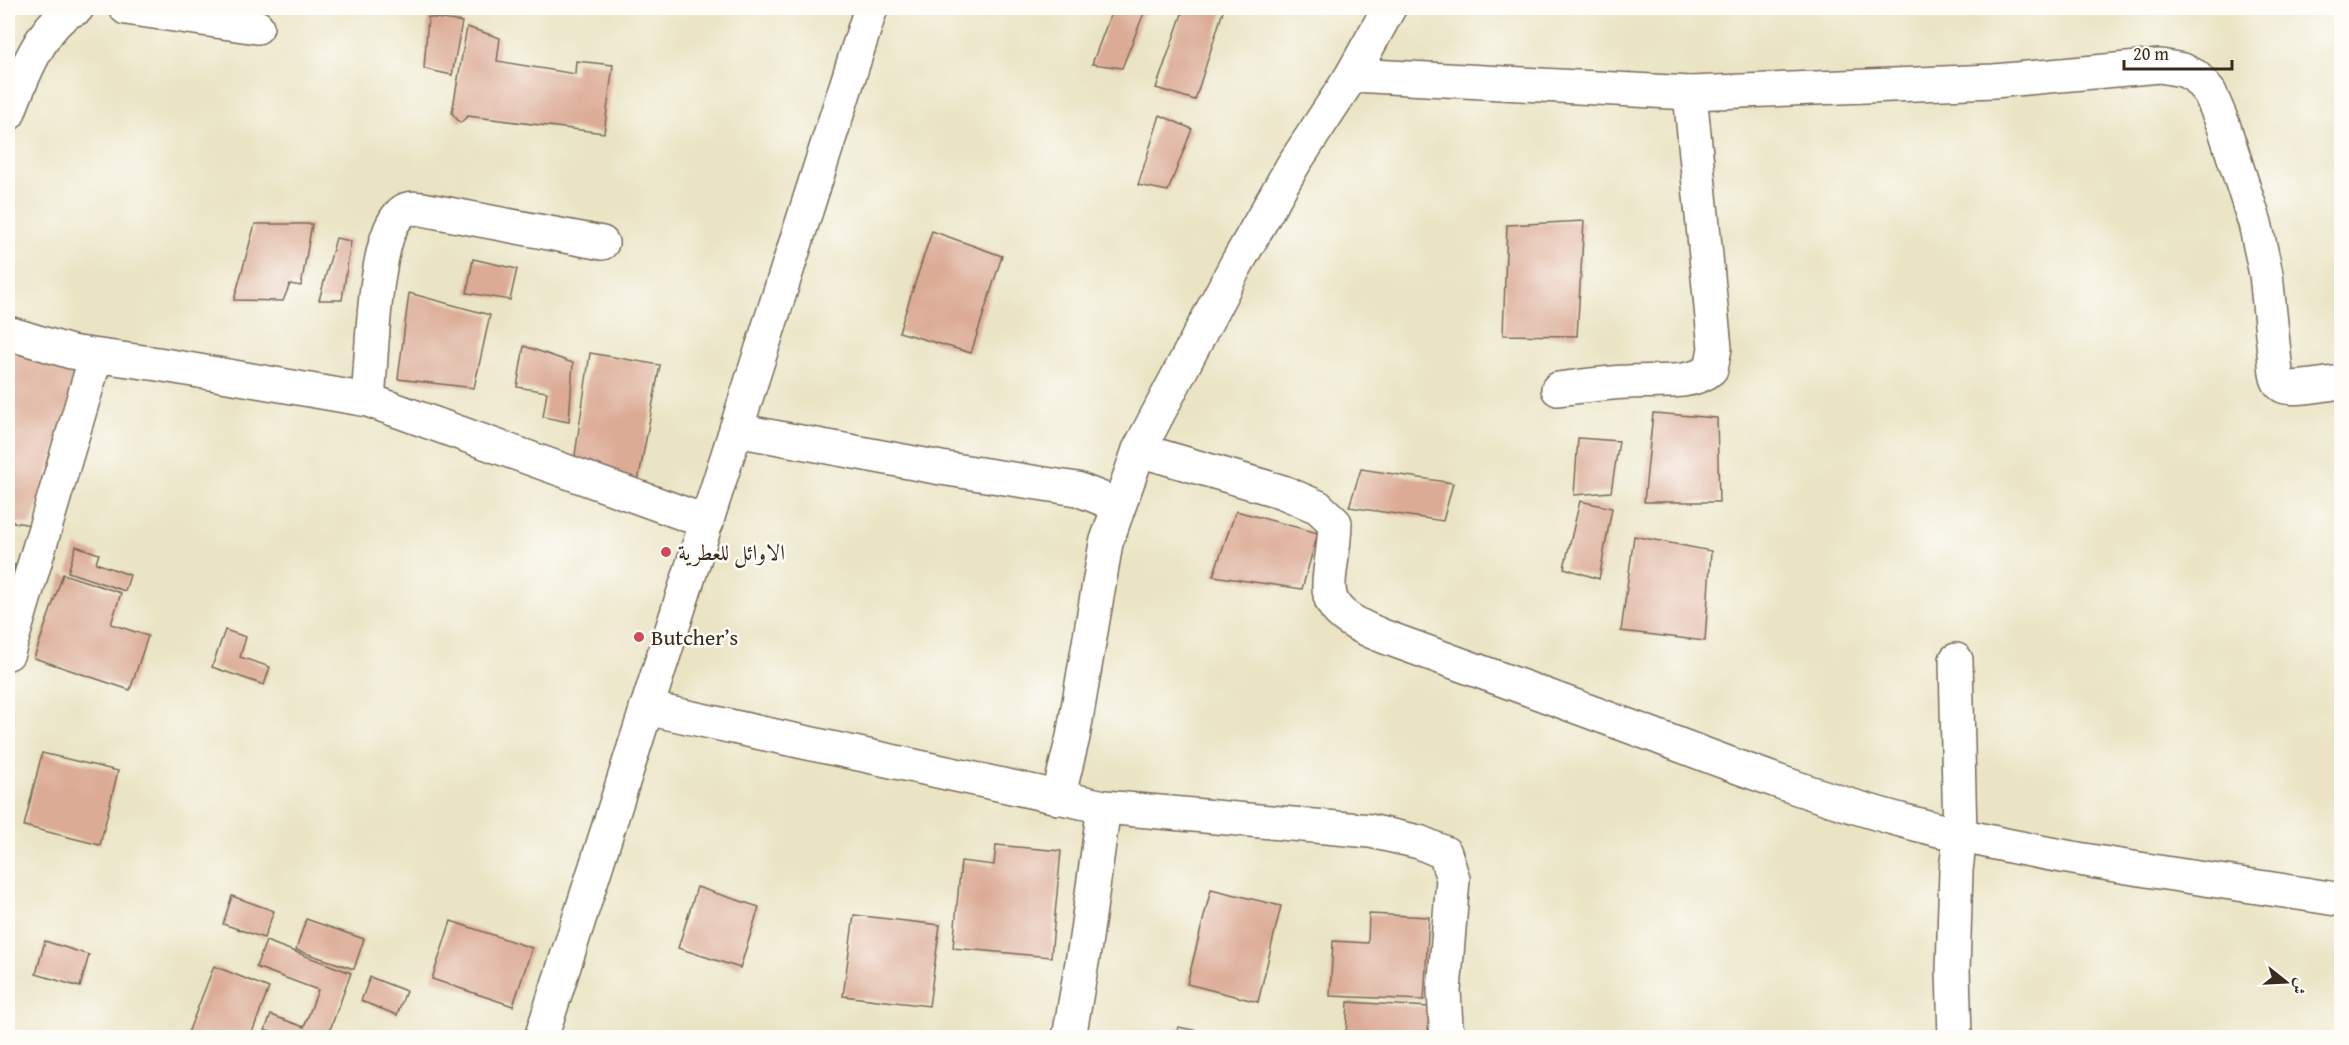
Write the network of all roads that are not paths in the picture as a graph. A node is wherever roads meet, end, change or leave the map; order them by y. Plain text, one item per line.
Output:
1 (77, 8) edge
2 (126, 8) edge
3 (871, 8) edge
4 (1389, 8) edge
5 (257, 27) dead end
6 (1352, 75) junction
7 (1690, 93) junction
8 (8, 114) edge
9 (602, 243) dead end
10 (8, 333) edge
11 (96, 356) junction
12 (2342, 382) edge
13 (1558, 389) dead end
14 (368, 400) junction
15 (736, 430) junction
16 (1139, 450) junction
17 (1118, 505) junction
18 (707, 522) junction
19 (8, 653) edge
20 (1956, 660) dead end
21 (646, 708) junction
22 (1058, 798) junction
23 (1104, 807) junction
24 (1960, 836) junction
25 (2342, 900) edge
26 (541, 1038) edge
27 (1069, 1038) edge
28 (1449, 1038) edge
29 (1955, 1038) edge

1 - 8 street
2 - 5 street
3 - 15 street
4 - 6 street
6 - 7 street
6 - 16 street
7 - 12 street
7 - 13 street
9 - 14 street
10 - 11 street
11 - 14 street
11 - 19 street
14 - 18 street
15 - 17 street
15 - 18 street
16 - 17 street
16 - 24 street
17 - 22 street
18 - 21 street
20 - 24 street
21 - 22 street
21 - 26 street
22 - 23 street
23 - 27 street
23 - 28 street
24 - 25 street
24 - 29 street

